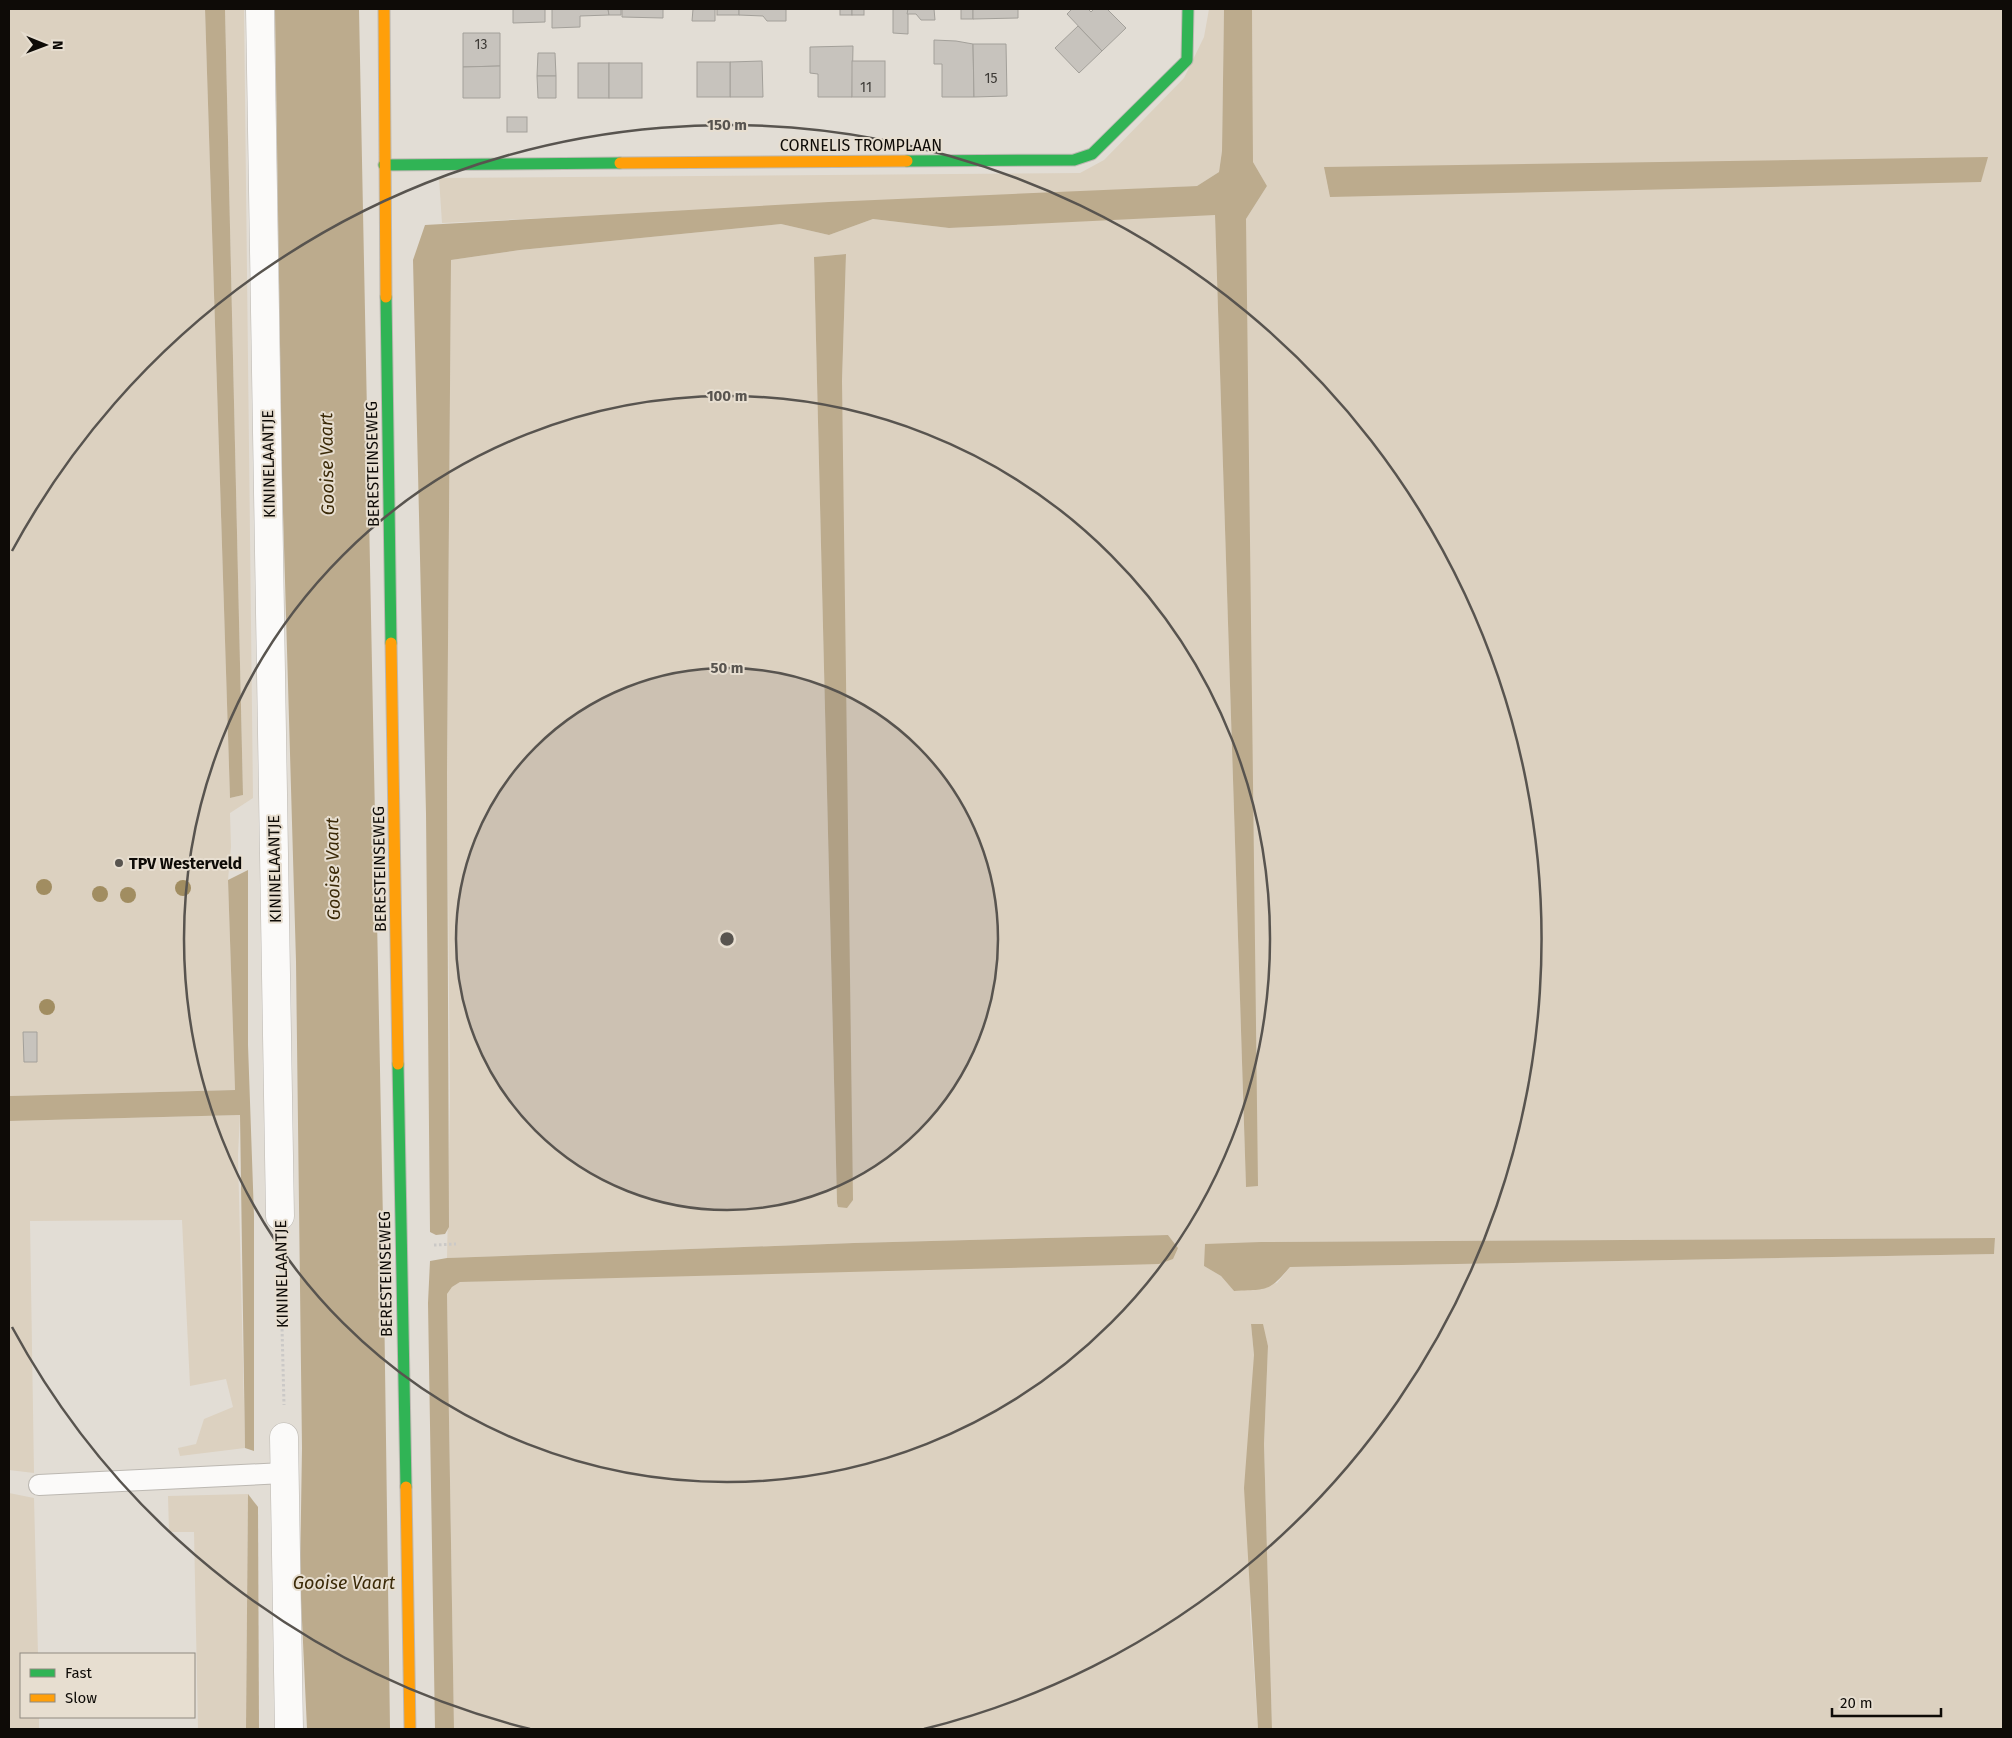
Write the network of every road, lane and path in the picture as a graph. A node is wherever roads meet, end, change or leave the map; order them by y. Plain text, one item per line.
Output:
1 (260, 9) edge
2 (384, 9) edge
3 (1188, 9) edge
4 (384, 165) junction
5 (280, 1216) joint
6 (284, 1437) joint
7 (284, 1473) junction
8 (39, 1485) dead end
9 (289, 1729) edge
10 (410, 1729) edge

1 - 5 street, KININELAANTJE
2 - 4 street, BERESTEINSEWEG
3 - 4 street, CORNELIS TROMPLAAN
4 - 10 street, BERESTEINSEWEG
5 - 6 path, KININELAANTJE
6 - 7 street
7 - 8 lane
7 - 9 street

